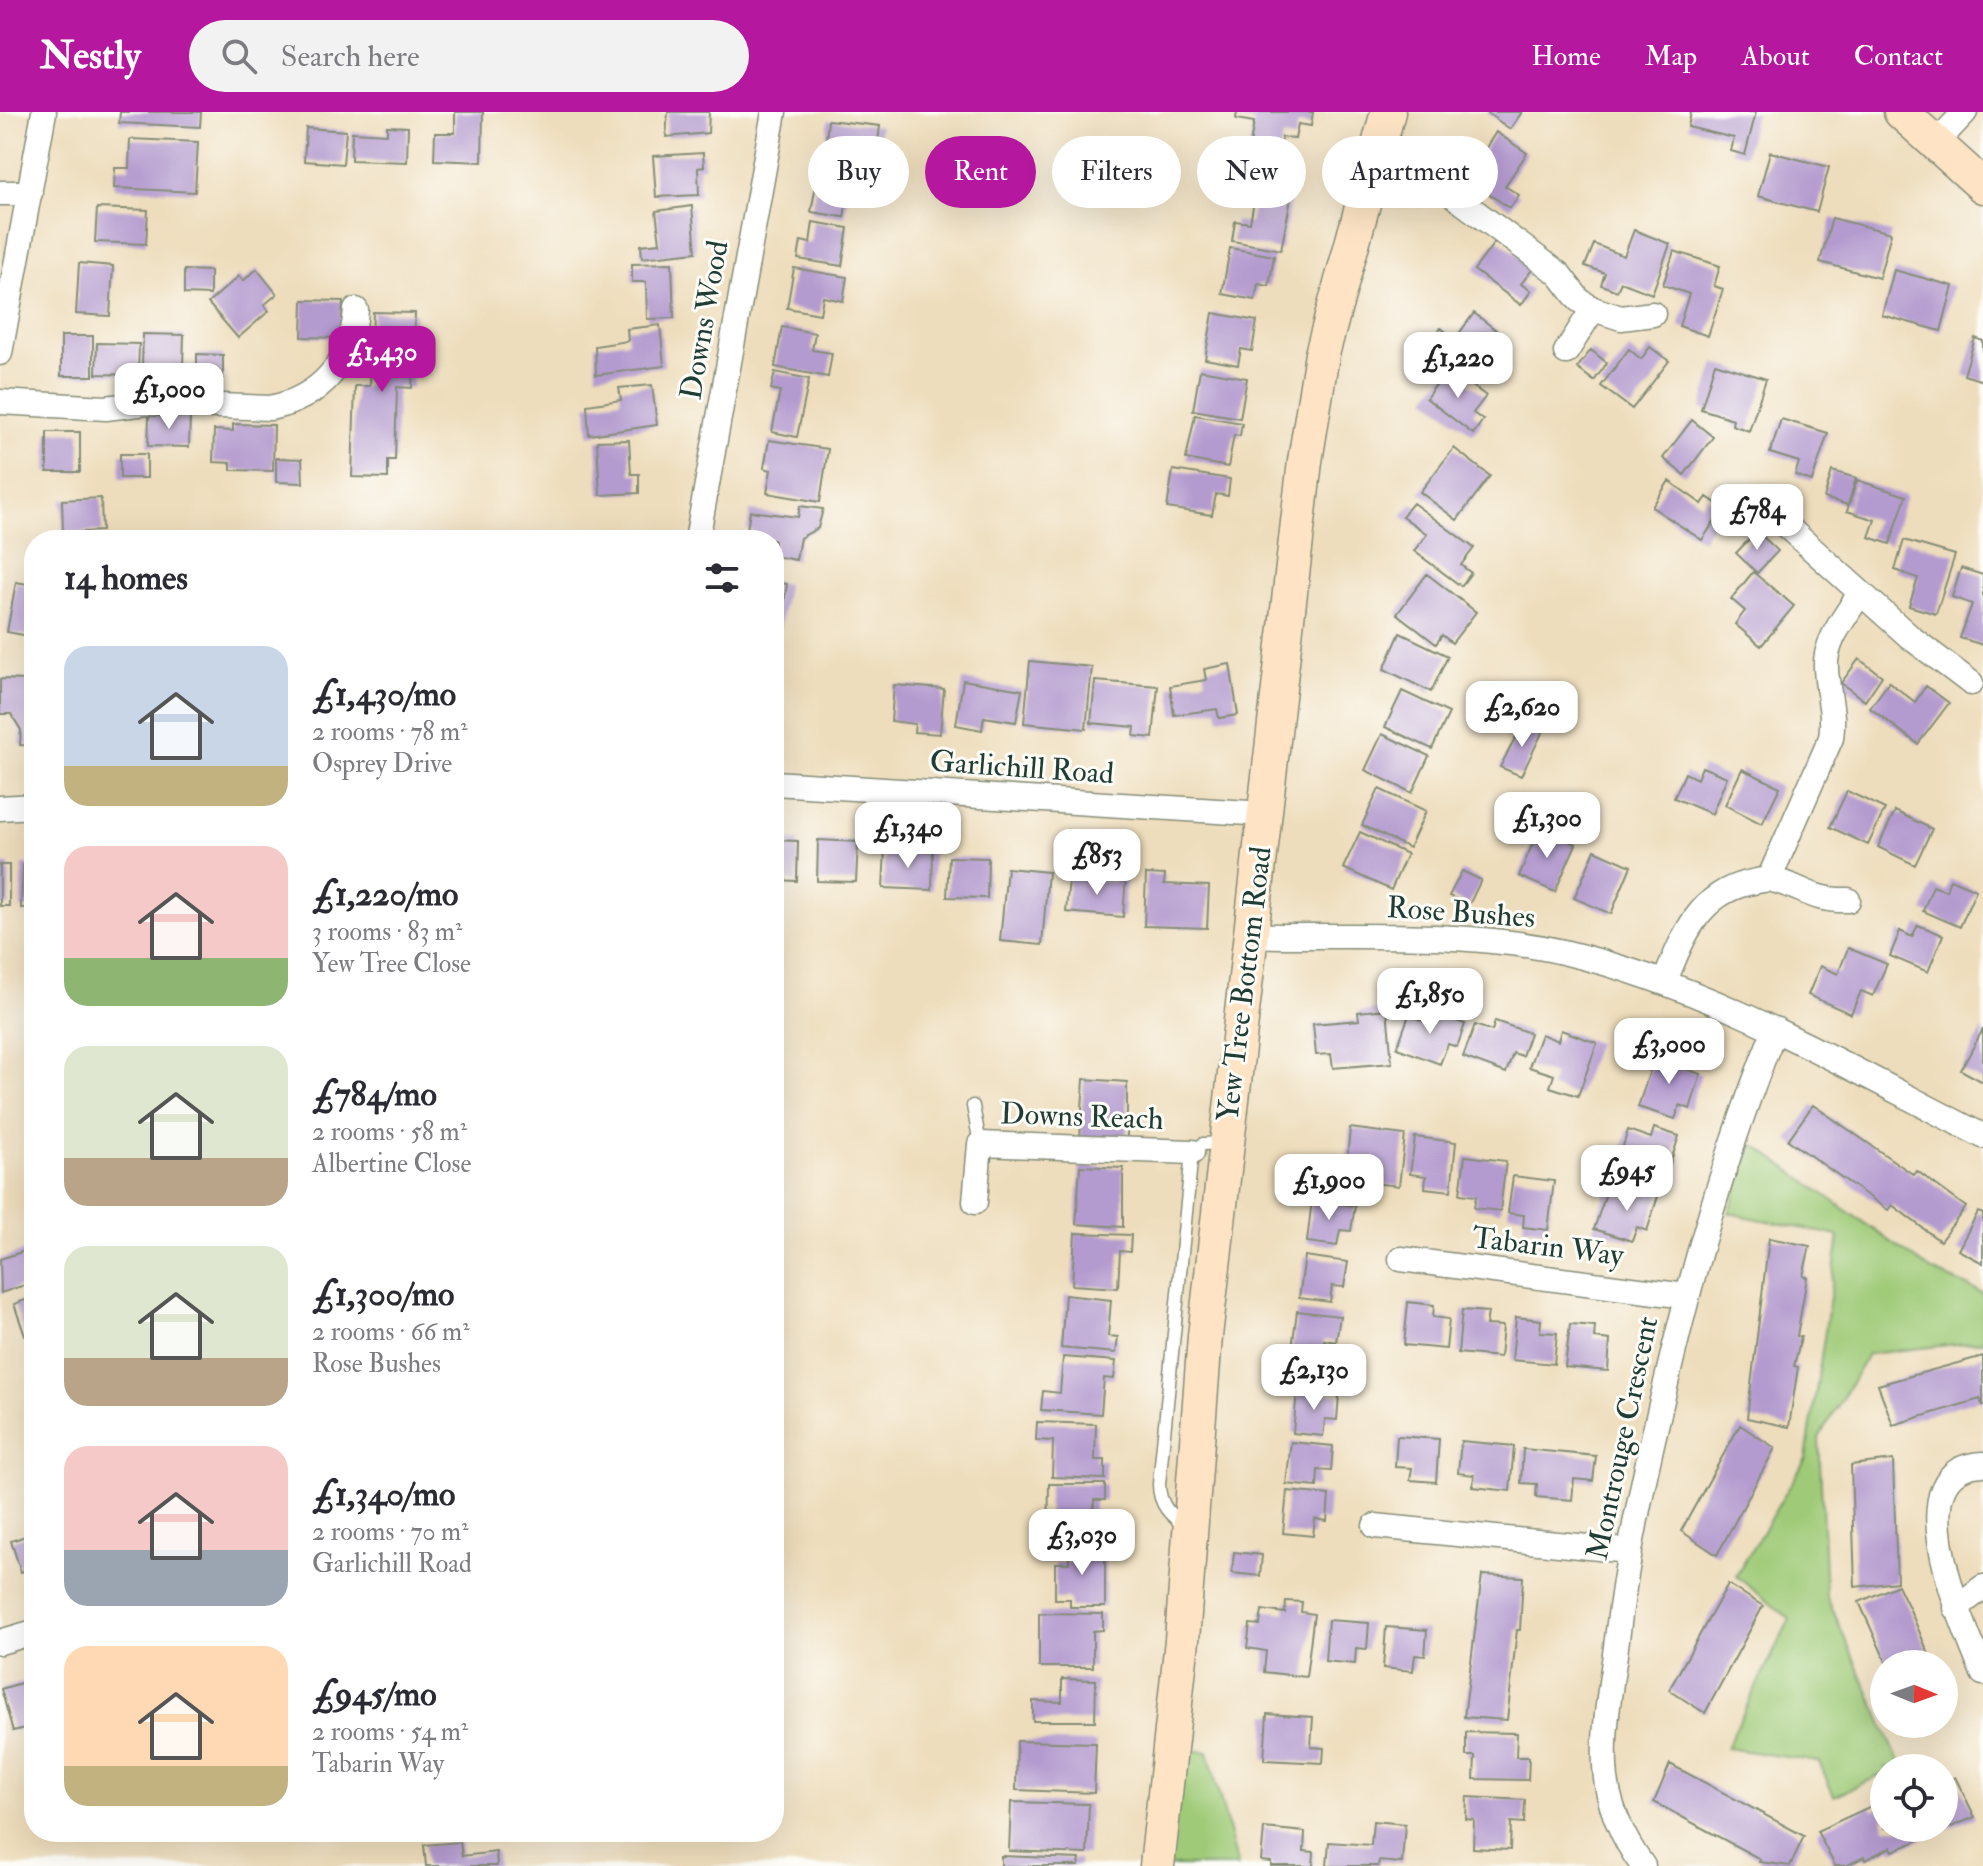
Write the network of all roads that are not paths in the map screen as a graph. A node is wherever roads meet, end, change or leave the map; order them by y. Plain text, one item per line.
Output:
1 (44, 112) edge
2 (774, 112) edge
3 (1388, 112) edge
4 (1901, 112) edge
5 (1965, 112) edge
6 (1382, 136) edge
7 (1935, 144) junction
8 (1983, 186) edge
9 (0, 193) edge
10 (30, 193) junction
11 (1362, 208) edge
12 (1470, 208) edge
13 (1593, 309) junction
14 (356, 310) dead end
15 (1653, 314) dead end
16 (1566, 352) dead end
17 (0, 353) edge
18 (0, 402) edge
19 (1773, 514) dead end
20 (699, 530) edge
21 (1860, 593) junction
22 (1971, 683) dead end
23 (784, 784) edge
24 (24, 807) edge
25 (0, 808) edge
26 (1265, 814) junction
27 (1769, 879) junction
28 (1848, 900) dead end
29 (1249, 935) junction
30 (1665, 981) junction
31 (1775, 1029) junction
32 (973, 1106) dead end
33 (1983, 1136) edge
34 (1225, 1142) junction
35 (980, 1144) junction
36 (1192, 1152) junction
37 (975, 1202) dead end
38 (1401, 1259) dead end
39 (1686, 1296) junction
40 (1983, 1464) edge
41 (1375, 1526) dead end
42 (1191, 1532) junction
43 (1629, 1551) junction
44 (1983, 1587) edge
45 (1956, 1608) junction
46 (24, 1635) edge
47 (0, 1642) edge
48 (1983, 1673) edge
49 (1157, 1866) edge
50 (1643, 1866) edge

1 - 10 street
2 - 20 street, Downs Wood
3 - 6 main road, Yew Tree Bottom Road
4 - 7 main road
5 - 7 street
7 - 8 main road
9 - 10 street
10 - 17 street
11 - 26 main road, Yew Tree Bottom Road
12 - 13 street
13 - 15 street
13 - 16 street
14 - 18 street
19 - 21 street
21 - 22 street
21 - 27 street
23 - 26 street, Garlichill Road
24 - 25 street
26 - 29 main road, Yew Tree Bottom Road
27 - 28 street
27 - 30 street
29 - 30 street, Rose Bushes
29 - 34 main road, Yew Tree Bottom Road
30 - 31 street, Rose Bushes
31 - 33 street, Rose Bushes
31 - 39 street, Montrouge Crescent
32 - 35 lane
34 - 36 lane
34 - 42 main road, Yew Tree Bottom Road
35 - 36 street, Downs Reach
35 - 37 street, Downs Reach
36 - 42 lane
38 - 39 street, Tabarin Way
39 - 43 street, Montrouge Crescent
40 - 45 street
41 - 43 street
42 - 49 main road, Yew Tree Bottom Road
43 - 50 street, Montrouge Crescent
44 - 45 street
45 - 48 street
46 - 47 street

